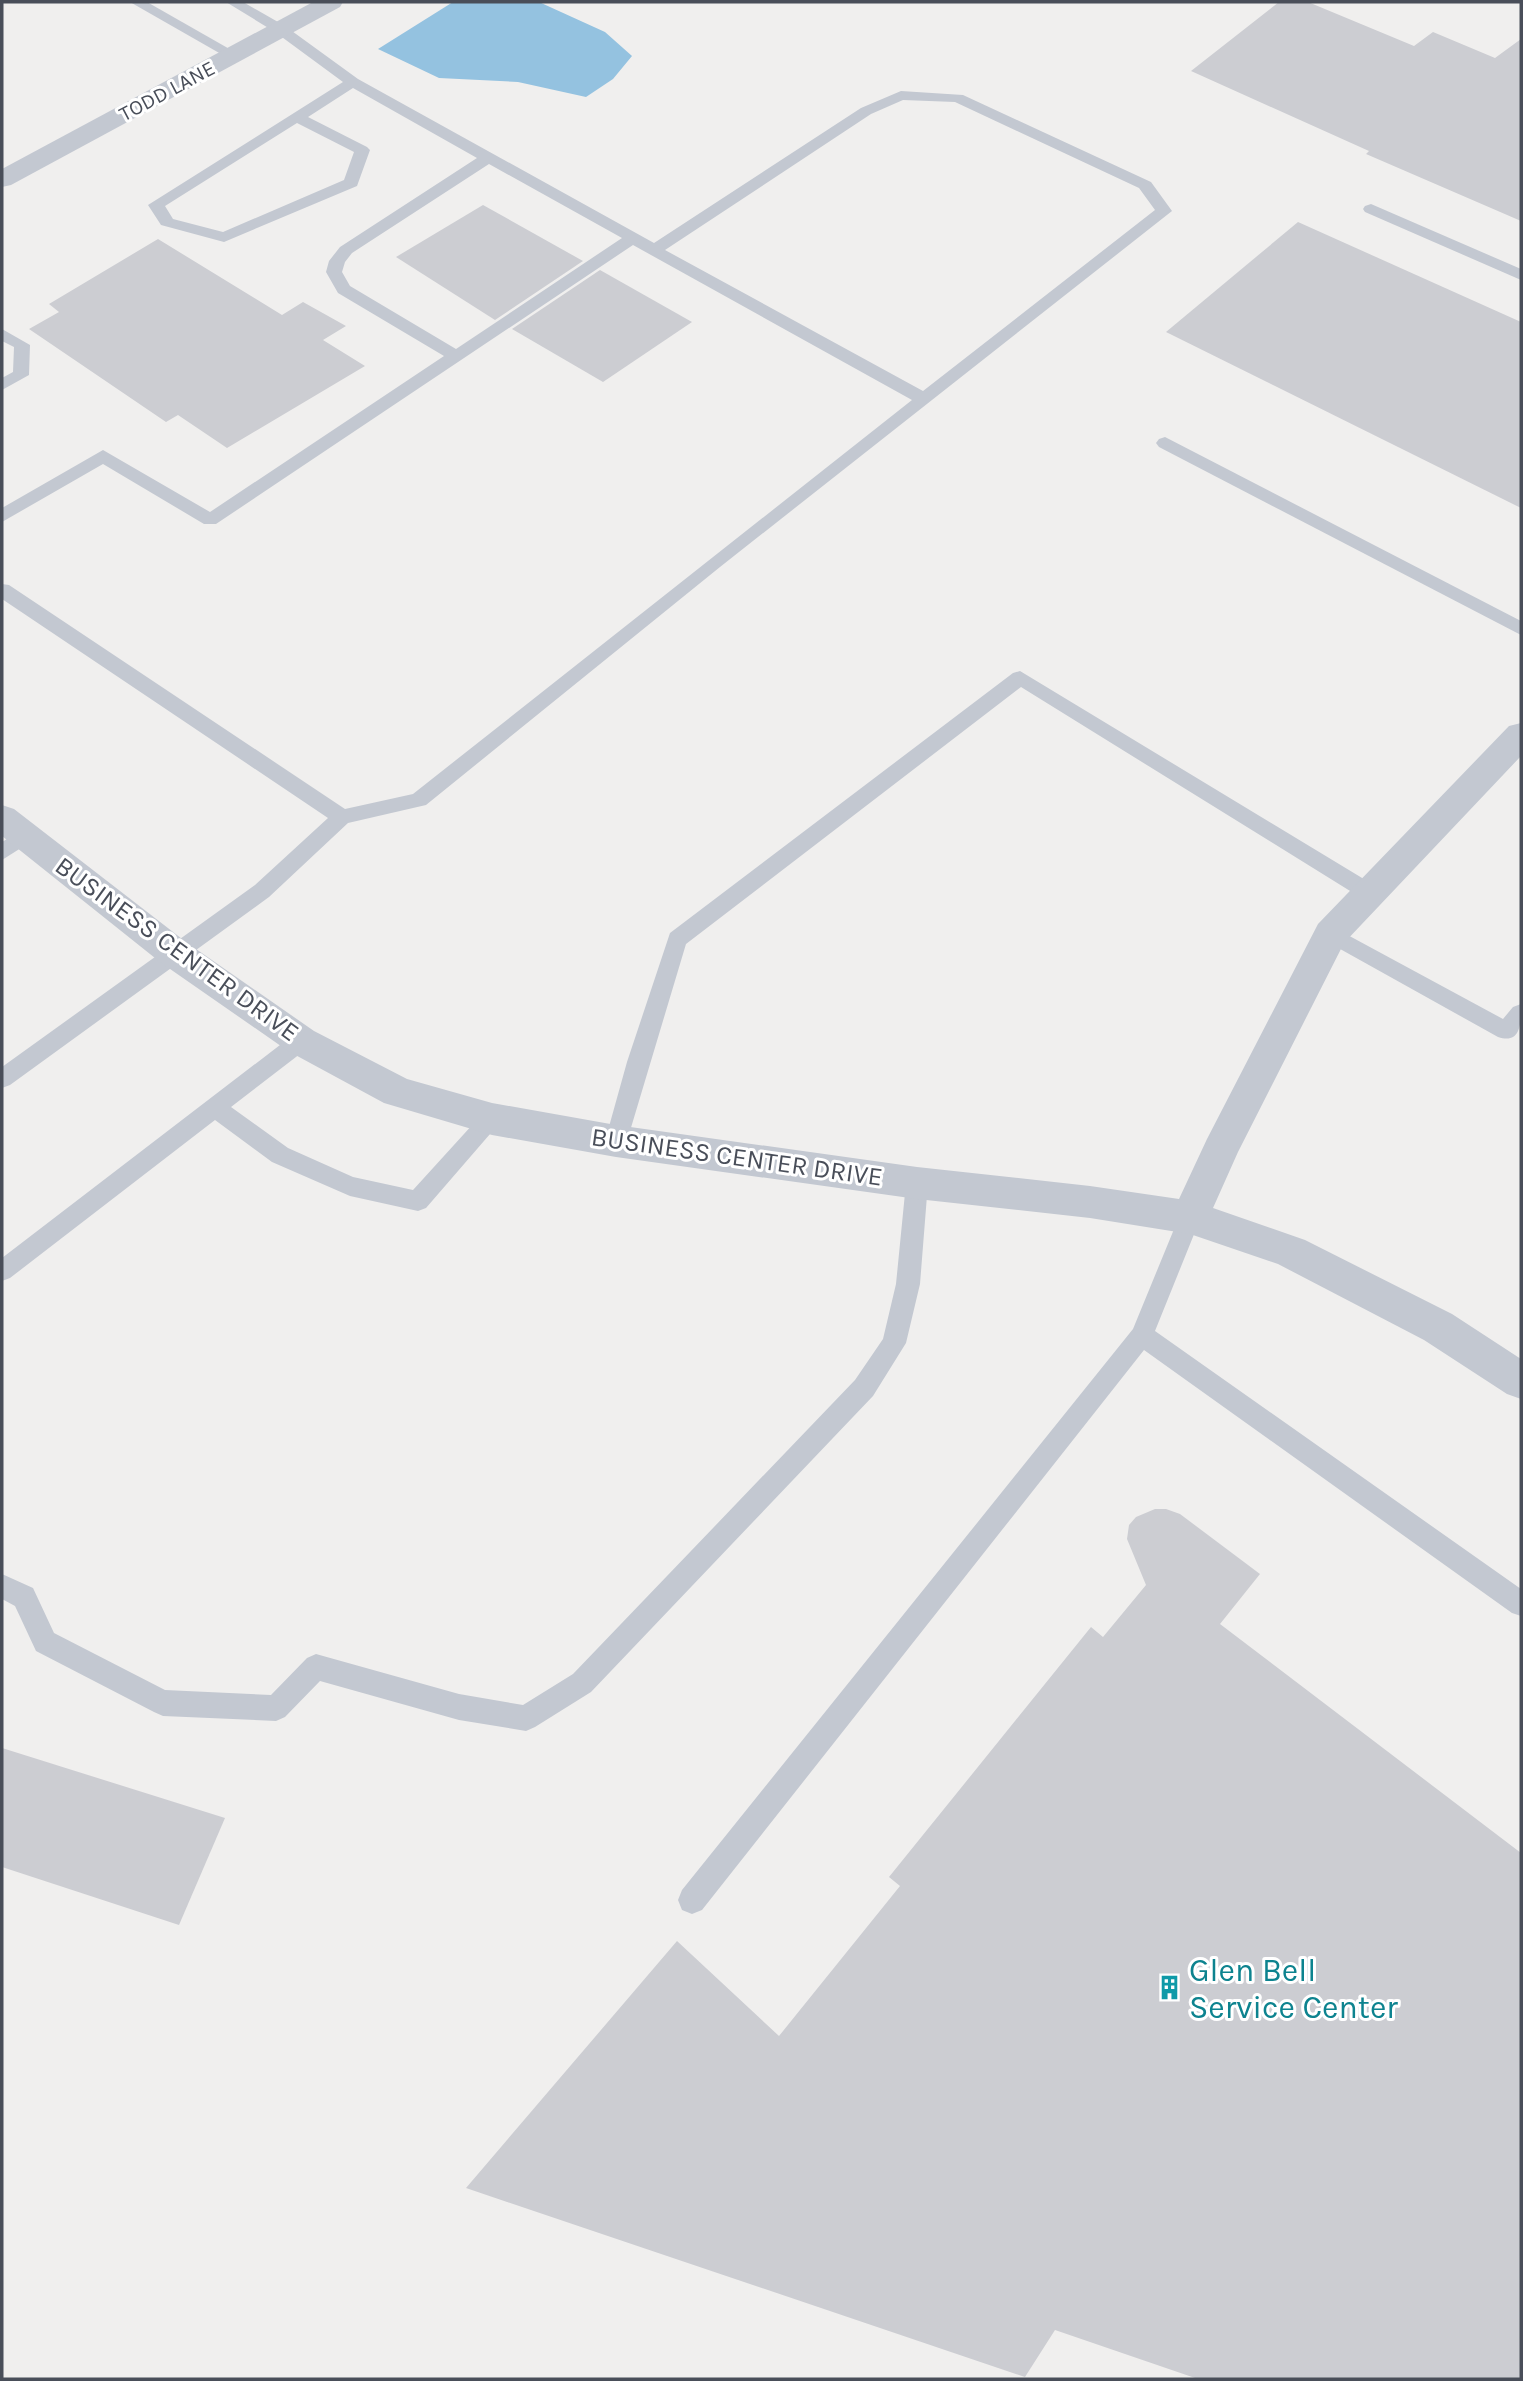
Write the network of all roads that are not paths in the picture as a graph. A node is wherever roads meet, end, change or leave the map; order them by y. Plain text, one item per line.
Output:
1 (137, 2) edge
2 (233, 2) edge
3 (331, 2) edge
4 (280, 29) junction
5 (233, 55) junction
6 (353, 82) junction
7 (296, 117) junction
8 (489, 157) junction
9 (2, 179) edge
10 (1371, 209) dead end
11 (633, 238) junction
12 (654, 250) junction
13 (1521, 275) edge
14 (2, 334) edge
15 (456, 356) junction
16 (2, 385) edge
17 (924, 399) junction
18 (1165, 443) dead end
19 (2, 516) edge
20 (2, 590) edge
21 (1521, 629) edge
22 (1521, 735) edge
23 (342, 817) junction
24 (9, 835) edge
25 (1370, 893) junction
26 (1331, 934) junction
27 (173, 953) junction
28 (1521, 1013) edge
29 (301, 1041) junction
30 (2, 1079) edge
31 (216, 1109) junction
32 (492, 1119) junction
33 (616, 1142) junction
34 (917, 1183) junction
35 (1190, 1217) junction
36 (2, 1271) edge
37 (1142, 1335) junction
38 (1521, 1381) edge
39 (2, 1586) edge
40 (1521, 1604) edge
41 (692, 1900) dead end

1 - 5 lane
2 - 4 lane
3 - 4 street, TODD LANE
4 - 5 street, TODD LANE
4 - 6 lane
5 - 9 street, TODD LANE
6 - 7 lane
6 - 8 lane
7 - 7 lane
8 - 11 lane
8 - 15 lane
10 - 13 lane
11 - 12 lane
11 - 15 lane
12 - 17 lane
12 - 17 lane
14 - 16 lane
15 - 19 lane
17 - 23 lane
18 - 21 lane
20 - 23 lane
22 - 25 street
23 - 27 lane
24 - 27 street, BUSINESS CENTER DRIVE
25 - 26 street
25 - 33 lane
26 - 28 lane
26 - 35 street
27 - 29 street, BUSINESS CENTER DRIVE
27 - 30 lane
29 - 31 lane
29 - 32 street, BUSINESS CENTER DRIVE
31 - 32 lane
31 - 36 lane
32 - 33 street, BUSINESS CENTER DRIVE
33 - 34 street, BUSINESS CENTER DRIVE
34 - 35 street, BUSINESS CENTER DRIVE
34 - 39 lane
35 - 37 lane
35 - 38 street, BUSINESS CENTER DRIVE
37 - 40 lane
37 - 41 lane

